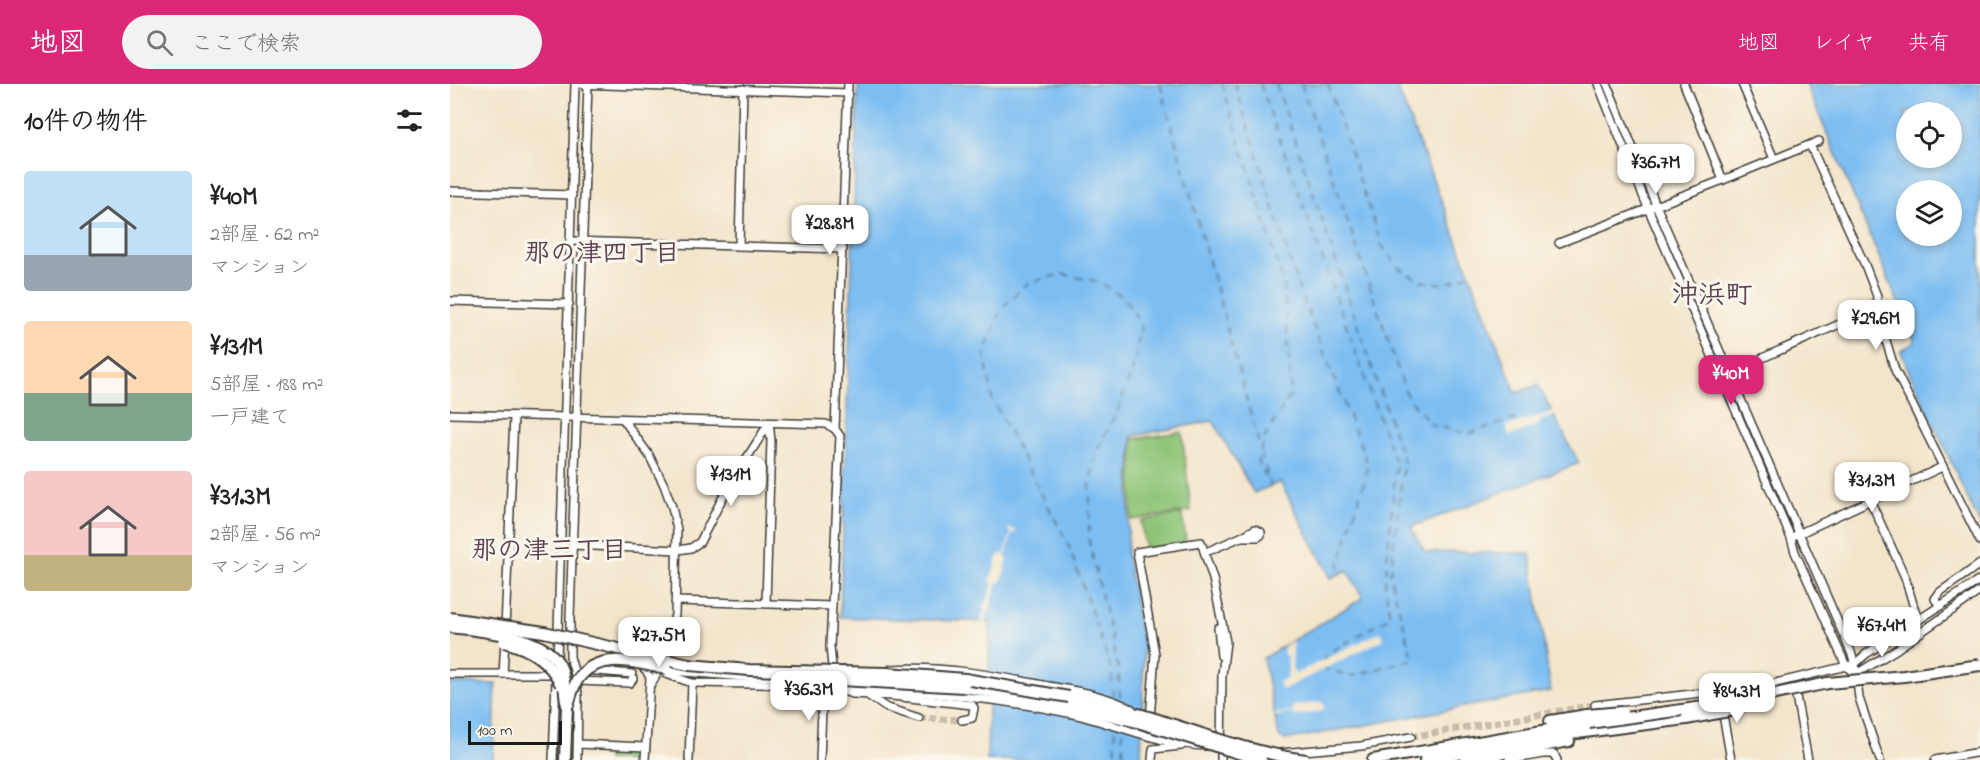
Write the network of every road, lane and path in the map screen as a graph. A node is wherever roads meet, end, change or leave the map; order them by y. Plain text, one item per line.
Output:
1 (575, 84) edge
2 (588, 84) edge
3 (848, 84) edge
4 (1598, 84) edge
5 (1607, 84) edge
6 (1684, 84) edge
7 (1742, 84) edge
8 (787, 87) edge
9 (743, 89) junction
10 (848, 93) junction
11 (1820, 141) dead end
12 (1810, 145) junction
13 (1774, 159) junction
14 (1724, 180) junction
15 (450, 191) edge
16 (572, 195) junction
17 (1656, 205) junction
18 (1648, 208) junction
19 (570, 242) junction
20 (581, 242) junction
21 (1558, 243) dead end
22 (739, 246) junction
23 (843, 249) junction
24 (450, 301) edge
25 (568, 304) junction
26 (1876, 308) junction
27 (1730, 373) junction
28 (1720, 375) junction
29 (450, 414) edge
30 (514, 416) junction
31 (564, 417) junction
32 (577, 417) junction
33 (623, 419) junction
34 (769, 423) junction
35 (835, 429) junction
36 (1942, 467) junction
37 (1870, 500) junction
38 (1799, 532) junction
39 (1241, 537) dead end
40 (1791, 538) junction
41 (1980, 541) edge
42 (573, 545) junction
43 (678, 550) junction
44 (1206, 552) junction
45 (1980, 564) edge
46 (1980, 580) edge
47 (1979, 591) edge
48 (676, 601) junction
49 (766, 603) junction
50 (832, 606) junction
51 (1940, 606) junction
52 (450, 620) edge
53 (1918, 621) junction
54 (830, 622) junction
55 (506, 623) junction
56 (450, 627) edge
57 (450, 633) edge
58 (558, 637) junction
59 (571, 642) junction
60 (1980, 659) edge
61 (636, 662) junction
62 (1855, 664) junction
63 (1846, 666) junction
64 (1980, 666) edge
65 (575, 669) junction
66 (826, 671) junction
67 (656, 672) junction
68 (450, 674) edge
69 (503, 674) junction
70 (556, 674) junction
71 (1856, 675) junction
72 (779, 676) junction
73 (1889, 678) junction
74 (577, 681) junction
75 (692, 683) junction
76 (1828, 683) junction
77 (823, 685) junction
78 (648, 690) junction
79 (1795, 691) junction
80 (1719, 692) junction
81 (869, 696) junction
82 (1732, 703) junction
83 (1595, 705) tunnel mouth
84 (566, 708) junction
85 (1146, 717) junction
86 (919, 718) tunnel mouth
87 (1686, 719) junction
88 (962, 720) dead end
89 (1412, 737) tunnel mouth
90 (578, 744) junction
91 (1222, 744) junction
92 (1189, 746) junction
93 (645, 747) junction
94 (1975, 755) edge
95 (554, 760) edge
96 (565, 760) edge
97 (577, 760) edge
98 (645, 760) edge
99 (689, 760) edge
100 (820, 760) edge
101 (1152, 760) edge
102 (1221, 760) edge
103 (1250, 760) edge
104 (1259, 760) edge
105 (1306, 760) edge
106 (1372, 760) edge
107 (1387, 760) edge
108 (1425, 760) edge
109 (1466, 760) edge
110 (1509, 760) edge
111 (1557, 760) edge
112 (1731, 760) edge
113 (1808, 760) edge
114 (1880, 760) edge
115 (1935, 760) edge

1 - 2 street
1 - 16 street
2 - 9 street
2 - 20 street
3 - 10 street
4 - 18 street
5 - 17 street
6 - 14 street
7 - 13 street
8 - 9 street
8 - 10 street
9 - 22 street
10 - 23 street
11 - 12 street
12 - 13 street
12 - 26 street
13 - 14 street
14 - 17 street
15 - 16 street
16 - 19 street
17 - 18 street
17 - 27 street
18 - 21 street
18 - 28 street
19 - 20 street
19 - 25 street
20 - 22 street
20 - 32 street
22 - 23 street
23 - 35 street
24 - 25 street
25 - 31 street
26 - 27 street
26 - 36 street
27 - 28 street
27 - 38 street
28 - 40 street
29 - 30 street
30 - 31 street
30 - 55 street
31 - 32 street
31 - 58 street
32 - 33 street
32 - 42 street
33 - 34 street
33 - 43 street
34 - 35 street
34 - 43 street
34 - 49 street
35 - 50 street
36 - 37 street
36 - 41 street
37 - 38 street
37 - 53 street
38 - 40 street
38 - 62 street
39 - 44 street
40 - 63 street
42 - 43 street
42 - 59 street
43 - 48 street
44 - 85 street
44 - 91 street
45 - 51 street
46 - 51 street
47 - 71 street
48 - 49 street
48 - 67 street
49 - 50 street
50 - 54 street
51 - 53 street
52 - 55 street
52 - 66 highway, bridge
52 - 72 highway, bridge
53 - 62 street
54 - 85 street
54 - 92 street
55 - 58 street
55 - 69 street
56 - 84 highway, bridge
57 - 84 highway, bridge
58 - 59 street
58 - 70 street
59 - 61 street
59 - 65 street
60 - 73 highway, bridge
60 - 76 highway, bridge
61 - 67 street
61 - 78 street
62 - 63 street
62 - 71 street
63 - 71 street
63 - 80 street
64 - 73 highway, bridge
64 - 76 highway, bridge
65 - 74 street
65 - 74 street
66 - 84 highway, bridge
66 - 85 highway, bridge
67 - 75 street
67 - 78 street
68 - 69 street
69 - 70 street
70 - 95 street
71 - 79 street
71 - 114 street
72 - 84 highway, bridge
72 - 104 highway, bridge
73 - 87 highway, bridge
74 - 90 street
75 - 77 street
75 - 99 street
76 - 82 highway, bridge
77 - 81 street
77 - 100 street
78 - 93 street
79 - 80 street
79 - 113 street
80 - 83 street
80 - 112 street
81 - 86 street
81 - 88 street
82 - 106 highway, bridge
82 - 107 highway, bridge
84 - 96 highway
85 - 91 street, bridge
85 - 105 highway, bridge
87 - 108 highway
87 - 109 highway
89 - 91 street
90 - 93 street
90 - 97 street
91 - 92 street
91 - 102 street
91 - 103 highway, bridge
91 - 104 highway, bridge
92 - 101 street
93 - 98 street
94 - 115 street
110 - 111 street

